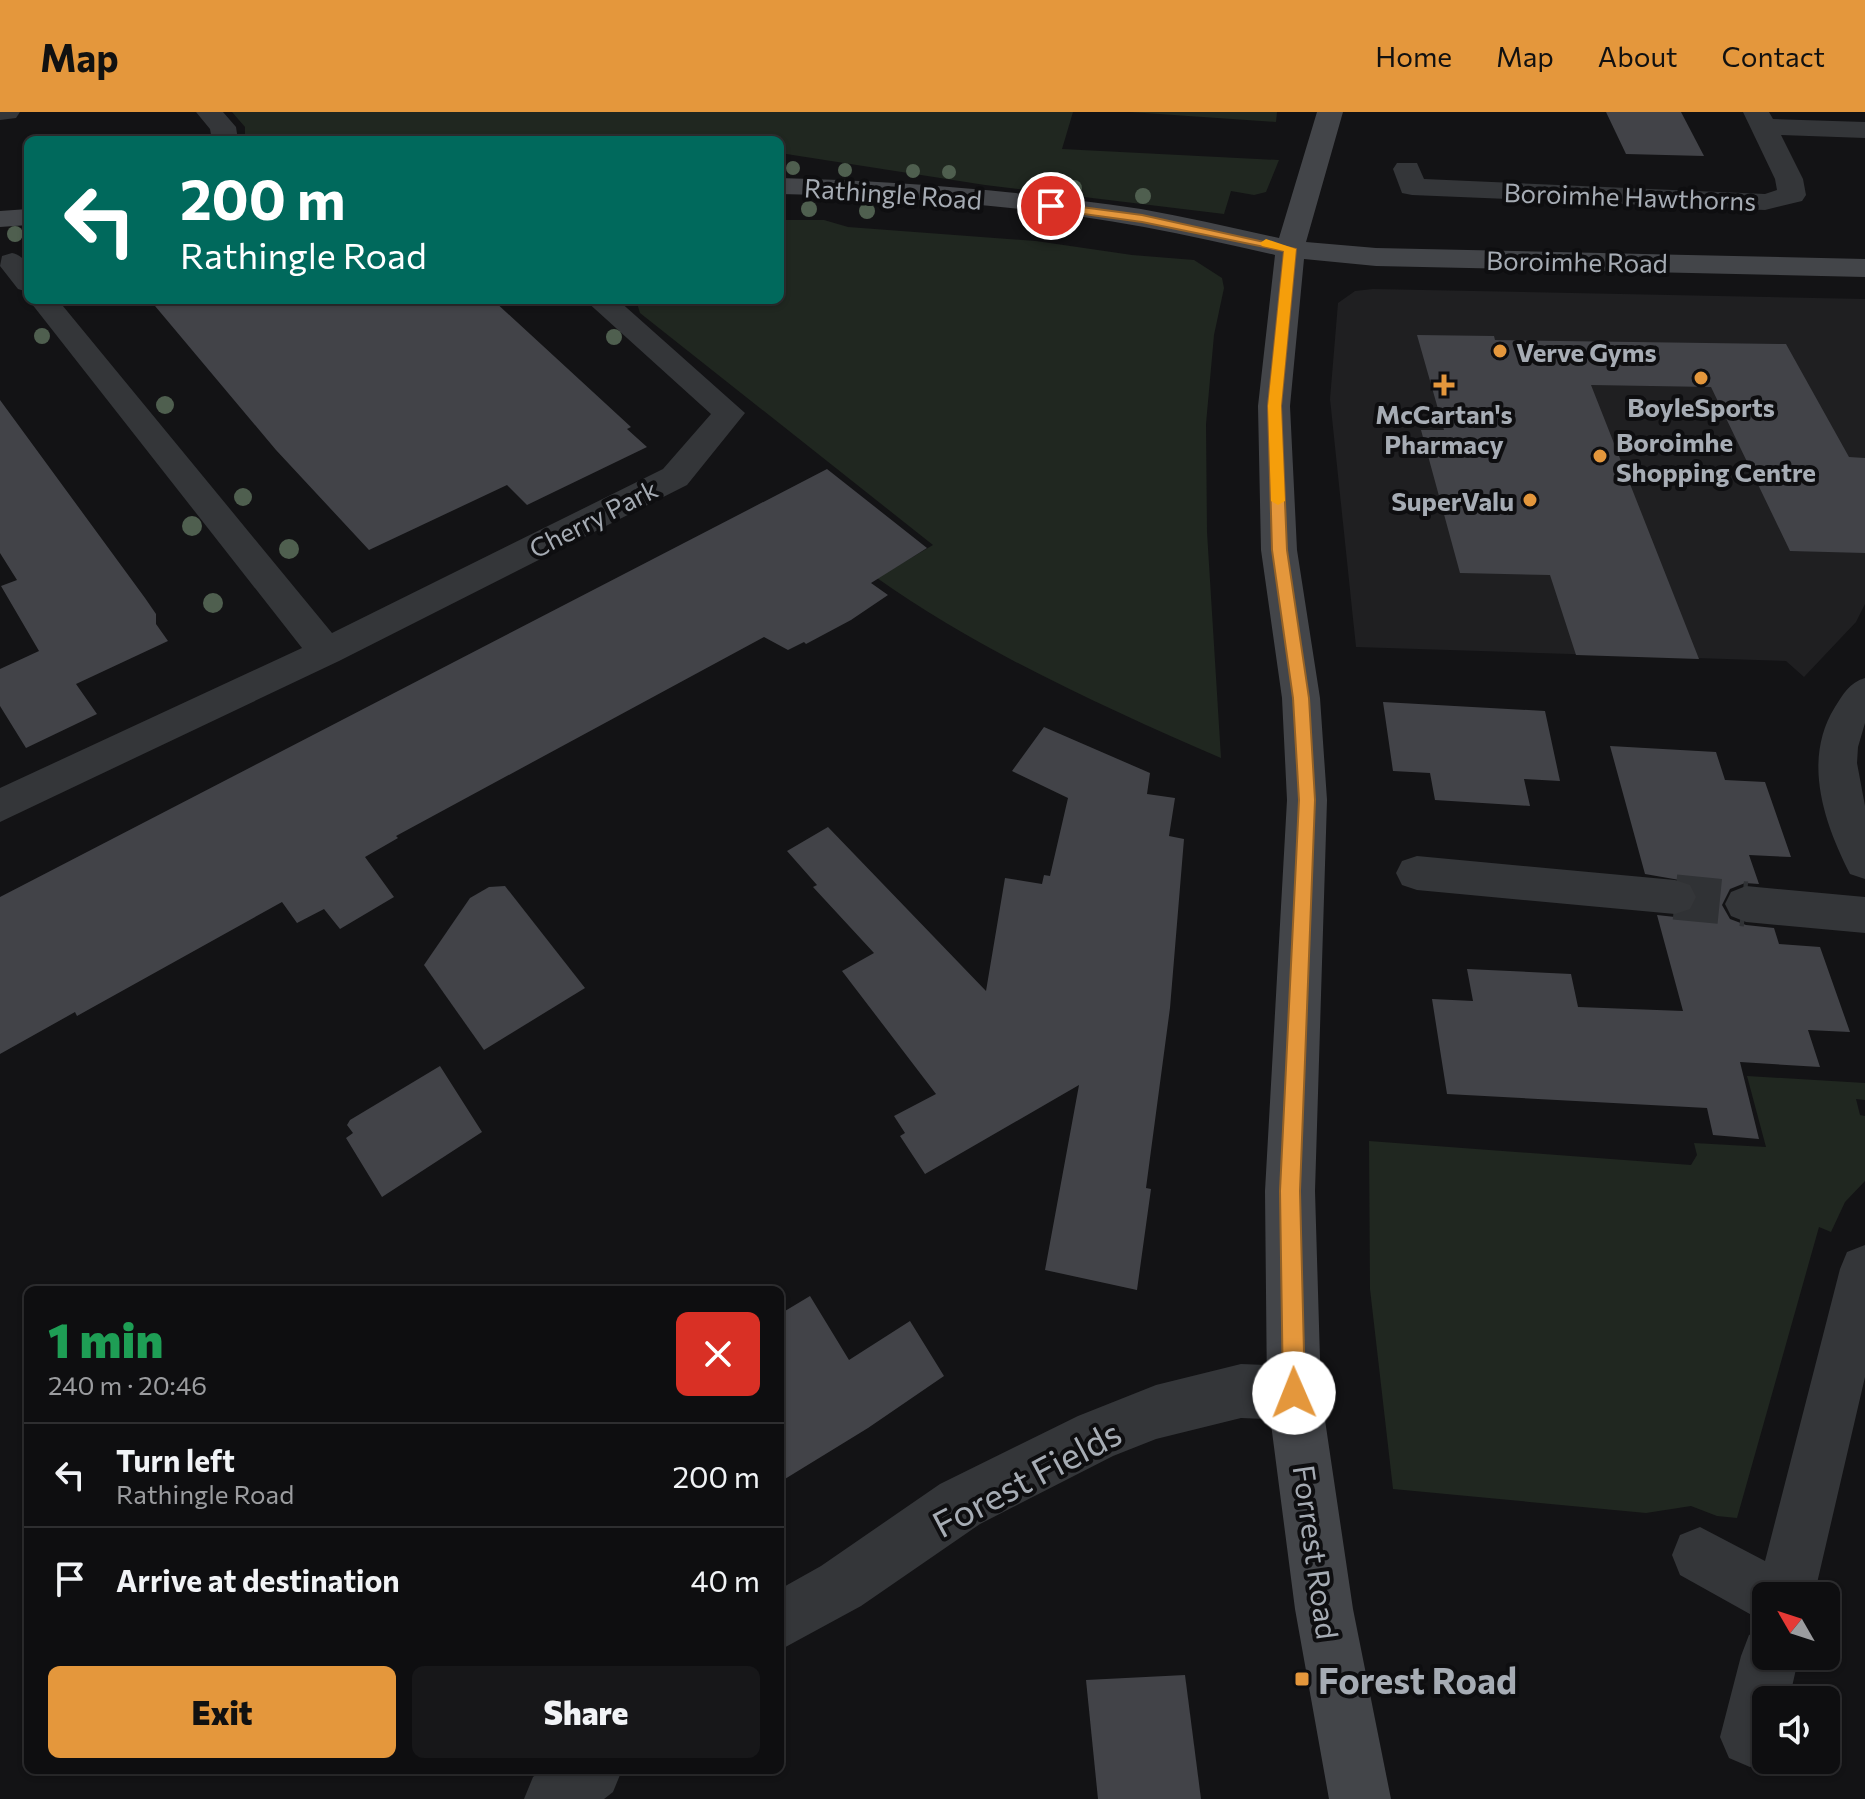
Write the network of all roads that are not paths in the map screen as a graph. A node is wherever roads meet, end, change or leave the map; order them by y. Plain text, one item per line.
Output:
1 (209, 112) edge
2 (1330, 112) edge
3 (1760, 119) edge
4 (1865, 130) edge
5 (224, 136) edge
6 (1407, 169) dead end
7 (784, 186) edge
8 (24, 217) edge
9 (0, 219) edge
10 (1290, 249) junction
11 (1865, 268) edge
12 (45, 304) edge
13 (605, 304) edge
14 (326, 652) junction
15 (1865, 692) edge
16 (0, 806) edge
17 (1865, 862) edge
18 (1417, 873) dead end
19 (1675, 897) tunnel mouth
20 (1746, 904) tunnel mouth
21 (1865, 915) edge
22 (1865, 1269) edge
23 (1294, 1393) junction
24 (1700, 1555) dead end
25 (1788, 1582) edge
26 (1752, 1585) edge
27 (784, 1619) edge
28 (1767, 1670) edge
29 (1750, 1737) dead end
30 (586, 1774) edge
31 (555, 1799) edge
32 (1360, 1799) edge

1 - 5 street
2 - 10 street, Forrest Road
3 - 4 street, Boroimhe Hawthorns
3 - 6 street, Boroimhe Hawthorns
7 - 10 street, Rathingle Road
8 - 9 street
10 - 11 street, Boroimhe Road
10 - 23 street, Forrest Road
12 - 14 street
13 - 14 street, Cherry Park
14 - 16 street, Cherry Park
15 - 17 street
18 - 19 street
20 - 21 street
22 - 25 street
23 - 27 street, Forest Fields
23 - 32 street, Forrest Road
24 - 26 street
28 - 29 street
30 - 31 street

